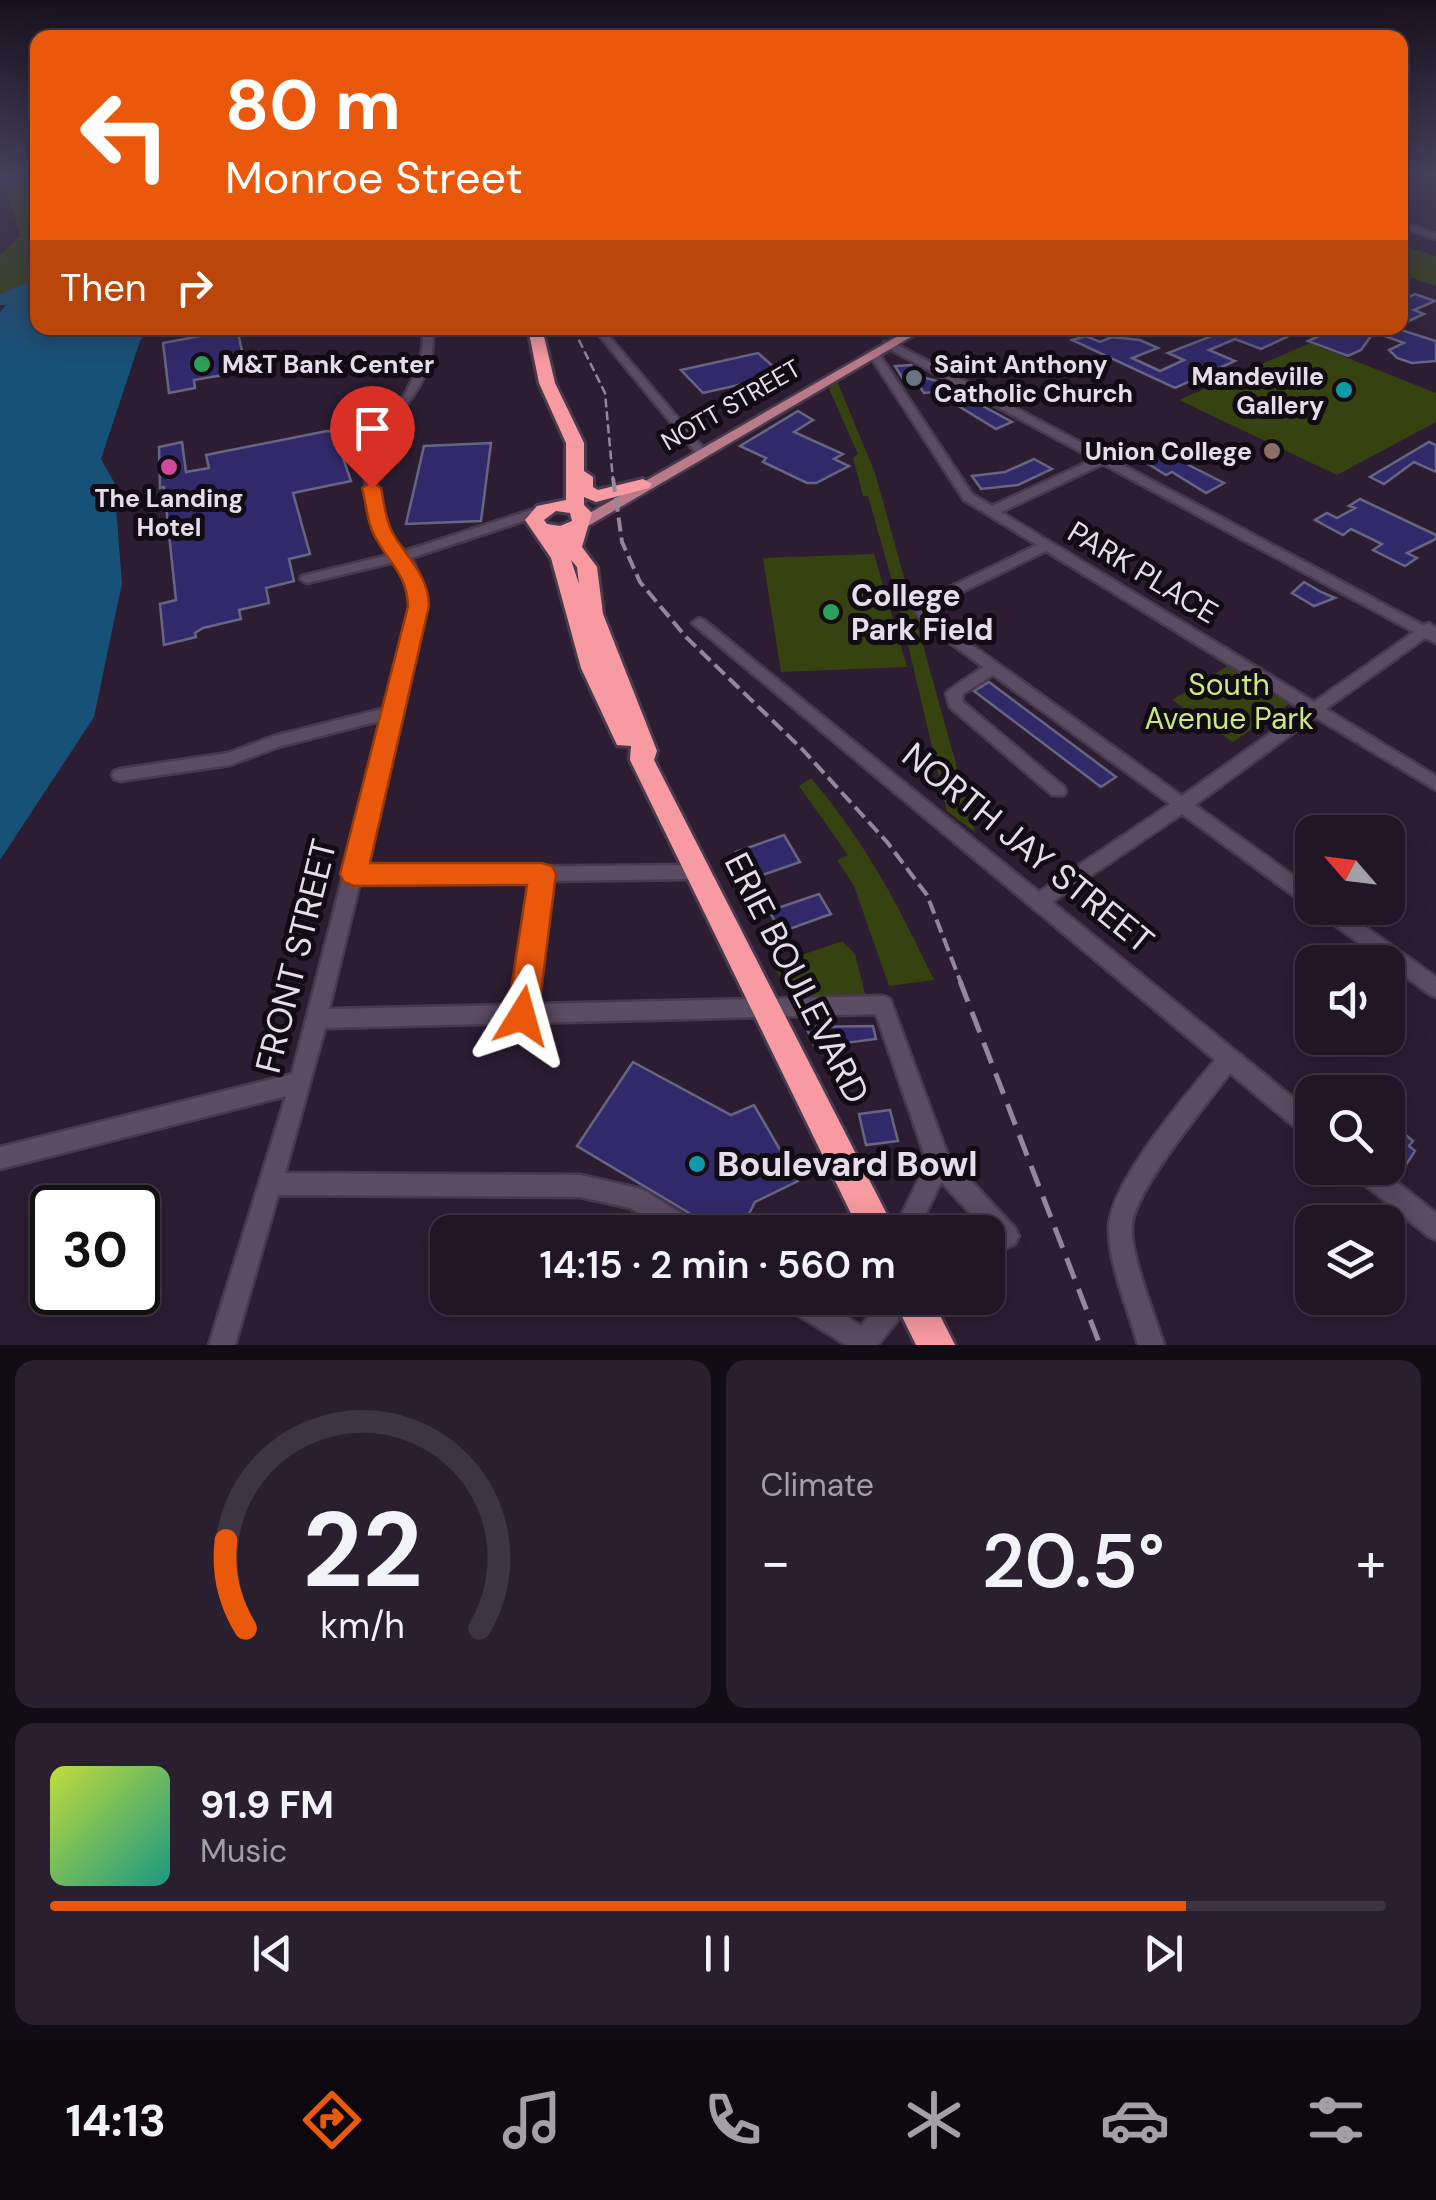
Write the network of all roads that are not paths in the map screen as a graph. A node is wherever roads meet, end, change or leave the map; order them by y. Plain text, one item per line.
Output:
1 (429, 335) edge
2 (536, 335) edge
3 (604, 335) edge
4 (891, 335) edge
5 (907, 335) edge
6 (895, 341) junction
7 (873, 353) junction
8 (569, 436) junction
9 (700, 451) junction
10 (1105, 459) junction
11 (576, 474) junction
12 (643, 484) junction
13 (990, 512) junction
14 (579, 516) junction
15 (540, 518) junction
16 (388, 542) junction
17 (440, 545) junction
18 (1046, 546) junction
19 (403, 556) junction
20 (307, 579) dead end
21 (414, 580) junction
22 (699, 623) dead end
23 (1432, 632) edge
24 (994, 667) junction
25 (1312, 708) junction
26 (394, 712) junction
27 (642, 760) junction
28 (120, 775) dead end
29 (1436, 784) edge
30 (1058, 791) dead end
31 (1184, 804) junction
32 (695, 872) junction
33 (354, 874) junction
34 (542, 874) junction
35 (1295, 886) edge
36 (1040, 902) junction
37 (1349, 925) edge
38 (1436, 988) edge
39 (764, 1009) junction
40 (522, 1016) junction
41 (318, 1018) junction
42 (1229, 1058) junction
43 (301, 1082) junction
44 (1295, 1113) edge
45 (0, 1158) edge
46 (939, 1163) junction
47 (271, 1184) junction
48 (1383, 1185) edge
49 (663, 1215) edge
50 (869, 1215) edge
51 (913, 1215) edge
52 (1436, 1228) edge
53 (1006, 1236) dead end
54 (820, 1315) edge
55 (885, 1315) edge
56 (920, 1315) edge
57 (862, 1343) edge
58 (222, 1345) edge
59 (936, 1345) edge
60 (1151, 1345) edge

1 - 16 street
2 - 8 highway, ERIE BOULEVARD
3 - 9 street
4 - 6 street
5 - 6 main road, NOTT STREET
6 - 7 main road, NOTT STREET
6 - 10 street
7 - 9 main road, NOTT STREET
7 - 13 street, PARK PLACE
8 - 11 highway, ERIE BOULEVARD
8 - 15 highway
9 - 12 main road, NOTT STREET
10 - 13 street
10 - 23 street
11 - 12 highway
11 - 14 highway, ERIE BOULEVARD
12 - 14 main road, NOTT STREET
13 - 18 street, PARK PLACE
14 - 15 highway
14 - 27 highway, ERIE BOULEVARD
15 - 17 street
15 - 27 highway, ERIE BOULEVARD
16 - 17 street
16 - 19 street
17 - 19 street
17 - 21 street
18 - 24 street
18 - 25 street, PARK PLACE
19 - 20 street
19 - 21 street, FRONT STREET
21 - 26 street, FRONT STREET
22 - 36 street, NORTH JAY STREET
23 - 25 street
24 - 30 street
24 - 31 street
25 - 29 street, PARK PLACE
25 - 31 street
26 - 28 street
26 - 33 street, FRONT STREET
27 - 32 highway, ERIE BOULEVARD
31 - 35 street
31 - 36 street
32 - 34 street
32 - 39 highway, ERIE BOULEVARD
33 - 34 street
33 - 41 street, FRONT STREET
34 - 40 street
36 - 42 street, NORTH JAY STREET
37 - 38 street
39 - 40 street
39 - 46 street
39 - 50 highway, ERIE BOULEVARD
40 - 41 street
41 - 43 street, FRONT STREET
42 - 44 street, NORTH JAY STREET
42 - 60 street
43 - 45 street
43 - 47 street, FRONT STREET
46 - 51 street
46 - 53 street
47 - 49 street
47 - 58 street, FRONT STREET
48 - 52 street
54 - 57 street
55 - 57 street
56 - 59 highway

